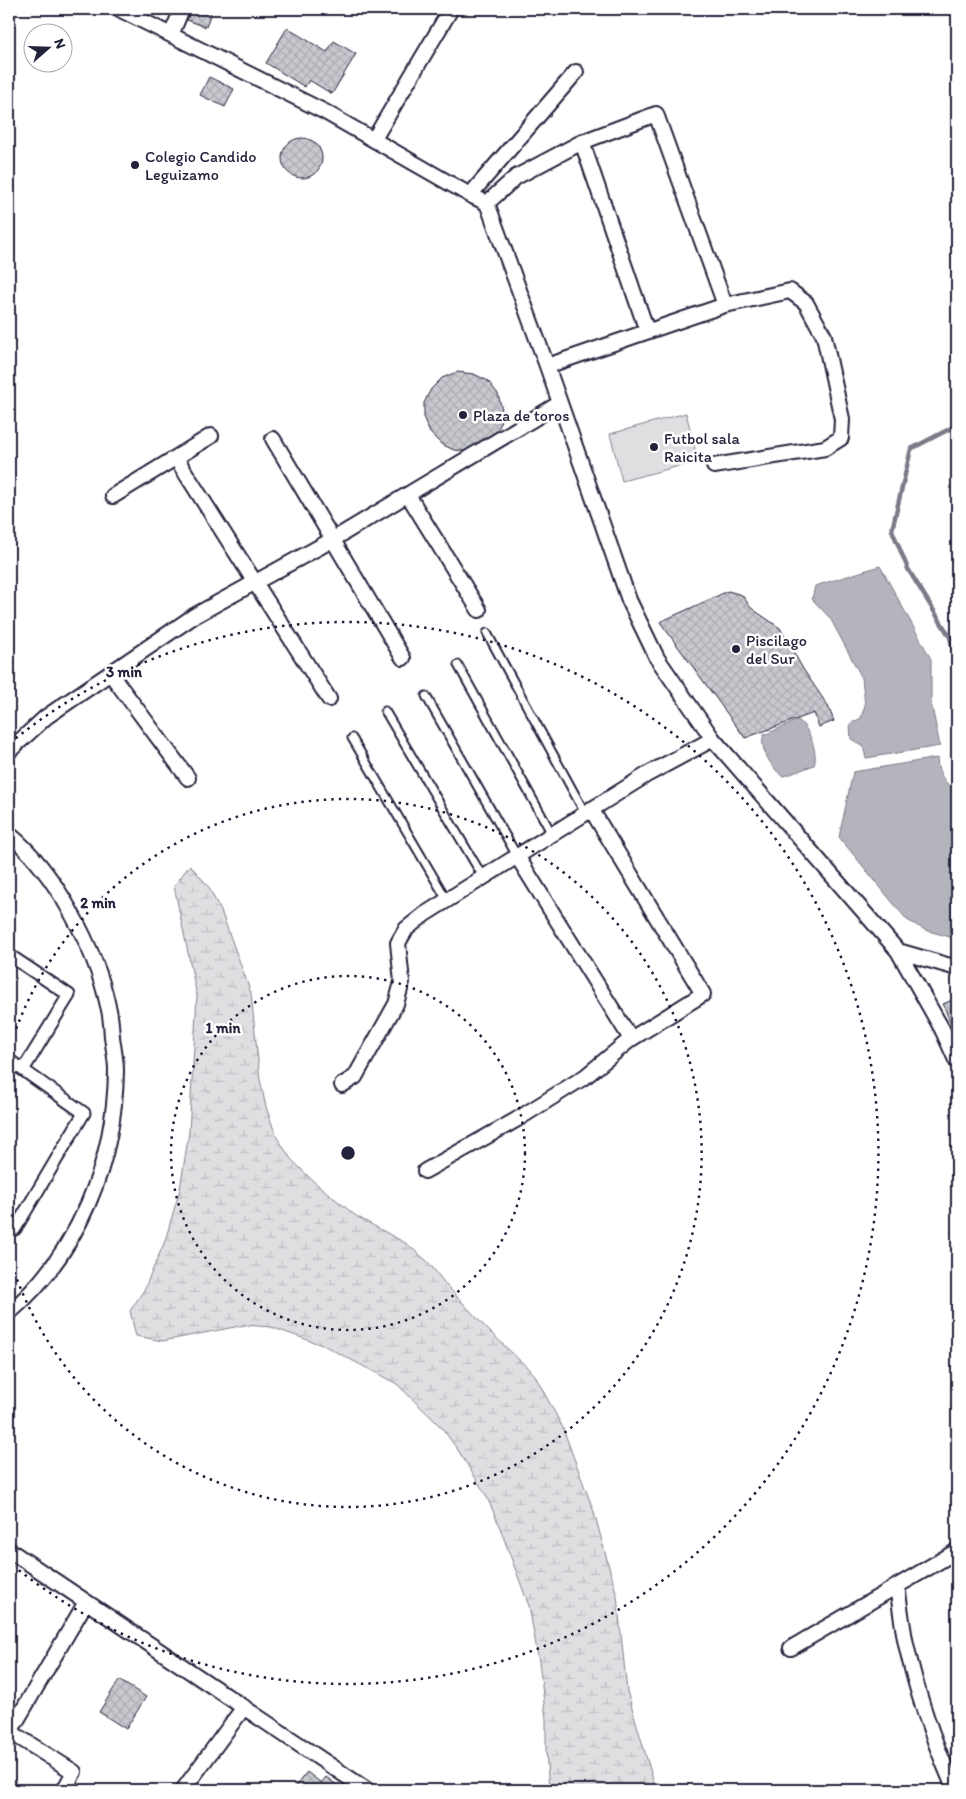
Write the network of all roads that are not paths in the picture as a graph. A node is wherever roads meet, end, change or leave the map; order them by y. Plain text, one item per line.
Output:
1 (118, 9) edge
2 (182, 9) edge
3 (451, 9) edge
4 (171, 35) junction
5 (576, 72) dead end
6 (374, 139) junction
7 (582, 142) junction
8 (470, 195) junction
9 (487, 203) junction
10 (725, 305) junction
11 (647, 331) junction
12 (547, 366) junction
13 (560, 403) junction
14 (211, 436) dead end
15 (273, 439) dead end
16 (176, 458) junction
17 (714, 466) dead end
18 (408, 495) junction
19 (113, 496) dead end
20 (332, 540) junction
21 (256, 581) junction
22 (479, 610) dead end
23 (486, 633) dead end
24 (402, 658) dead end
25 (458, 665) dead end
26 (110, 674) junction
27 (426, 696) dead end
28 (330, 699) dead end
29 (385, 711) dead end
30 (352, 738) dead end
31 (713, 739) junction
32 (9, 751) edge
33 (188, 778) dead end
34 (588, 811) junction
35 (9, 834) edge
36 (552, 834) junction
37 (517, 856) junction
38 (483, 877) junction
39 (447, 900) junction
40 (898, 951) junction
41 (9, 955) edge
42 (957, 968) edge
43 (631, 1039) junction
44 (9, 1060) edge
45 (957, 1062) edge
46 (23, 1070) junction
47 (342, 1085) dead end
48 (425, 1170) dead end
49 (15, 1229) dead end
50 (9, 1313) edge
51 (9, 1550) edge
52 (957, 1551) edge
53 (898, 1586) junction
54 (86, 1602) junction
55 (791, 1648) dead end
56 (244, 1707) junction
57 (9, 1732) edge
58 (64, 1790) edge
59 (183, 1790) edge
60 (367, 1790) edge
61 (955, 1790) edge

1 - 4 street
2 - 4 street
3 - 6 street
4 - 6 street
5 - 8 street
6 - 8 street
7 - 9 street
7 - 10 street
7 - 11 street
8 - 9 street
9 - 12 street
10 - 11 street
10 - 17 street
11 - 12 street
12 - 13 street
13 - 18 street
13 - 31 street
14 - 16 street
15 - 20 street
16 - 19 street
16 - 21 street
18 - 20 street
18 - 22 street
20 - 21 street
20 - 24 street
21 - 26 street
21 - 28 street
23 - 34 lane
25 - 36 lane
26 - 32 street
26 - 33 street
27 - 37 lane
29 - 38 lane
30 - 39 lane
31 - 34 street
31 - 40 street
34 - 36 street
34 - 43 street
35 - 50 street
36 - 37 street
37 - 38 street
37 - 43 street
38 - 39 street
39 - 47 street
40 - 42 street
40 - 45 street
41 - 46 street
43 - 48 street
44 - 46 street
46 - 49 street
51 - 54 street
52 - 53 street
53 - 55 street
53 - 61 street
54 - 56 street
54 - 57 street
56 - 59 street
56 - 60 street
57 - 58 street

